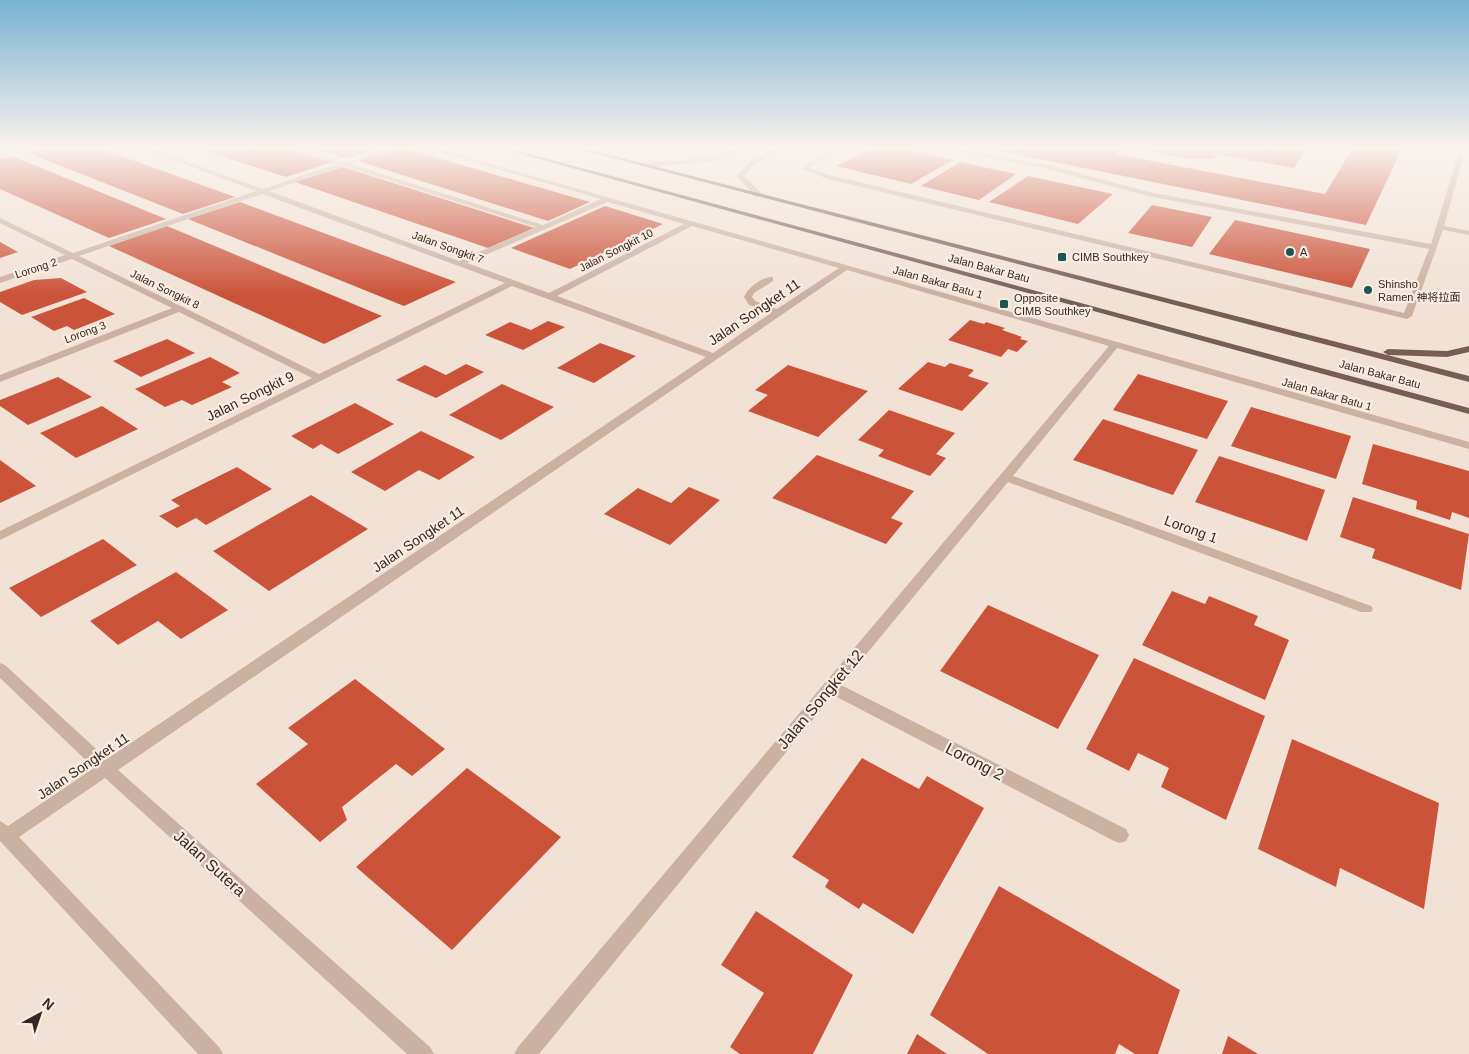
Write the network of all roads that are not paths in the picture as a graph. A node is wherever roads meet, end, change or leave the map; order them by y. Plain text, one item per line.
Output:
1 (246, 197) edge
2 (281, 197) edge
3 (448, 197) edge
4 (602, 197) edge
5 (683, 197) edge
6 (767, 197) edge
7 (912, 197) edge
8 (1165, 197) edge
9 (1448, 197) edge
10 (608, 199) junction
11 (0, 220) edge
12 (691, 223) junction
13 (542, 227) junction
14 (1439, 227) junction
15 (1469, 233) edge
16 (1434, 247) junction
17 (73, 256) junction
18 (461, 263) junction
19 (846, 267) junction
20 (770, 279) dead end
21 (0, 280) edge
22 (513, 282) junction
23 (550, 296) junction
24 (179, 309) junction
25 (779, 313) junction
26 (1115, 344) junction
27 (1331, 344) junction
28 (1469, 349) edge
29 (715, 357) junction
30 (320, 378) junction
31 (0, 379) edge
32 (1469, 379) edge
33 (1386, 388) junction
34 (1469, 404) edge
35 (1469, 411) edge
36 (1469, 446) edge
37 (1005, 477) junction
38 (0, 536) edge
39 (1366, 608) dead end
40 (0, 669) edge
41 (831, 687) junction
42 (106, 769) junction
43 (3, 832) edge
44 (1120, 835) dead end
45 (212, 1054) edge
46 (423, 1054) edge
47 (524, 1054) edge

1 - 17 street, Lorong 2
2 - 18 street, Jalan Songkit 7
3 - 13 street
4 - 10 street, Jalan Bakar Batu 1
5 - 33 main road, Jalan Bakar Batu
6 - 27 main road, Jalan Bakar Batu
7 - 16 street
8 - 16 street
9 - 14 street
10 - 12 street, Jalan Bakar Batu 1
10 - 13 street
11 - 17 street, Jalan Songkit 8
12 - 19 street, Jalan Bakar Batu 1
12 - 23 street, Jalan Songkit 10
13 - 18 street
14 - 15 street
14 - 16 street
17 - 21 street, Lorong 2
17 - 24 street, Jalan Songkit 8
18 - 22 street, Jalan Songkit 7
19 - 25 street, Jalan Songket 11
19 - 26 street, Jalan Bakar Batu 1
20 - 25 street
22 - 23 street, Jalan Songkit 7
22 - 30 street, Jalan Songkit 9
23 - 29 street, Jalan Songkit 7
24 - 30 street, Jalan Songkit 8
24 - 31 street, Lorong 3
25 - 29 street, Jalan Songket 11
26 - 36 street, Jalan Bakar Batu 1
26 - 37 street, Jalan Songket 12
27 - 28 main road
27 - 32 main road, Jalan Bakar Batu
29 - 42 street, Jalan Songket 11
30 - 38 street, Jalan Songkit 9
33 - 34 main road
33 - 35 main road, Jalan Bakar Batu
37 - 39 street, Lorong 1
37 - 41 street, Jalan Songket 12
40 - 42 street, Jalan Sutera
41 - 44 street, Lorong 2
41 - 47 street, Jalan Songket 12
42 - 43 street, Jalan Songket 11
42 - 46 street, Jalan Sutera
43 - 45 street

